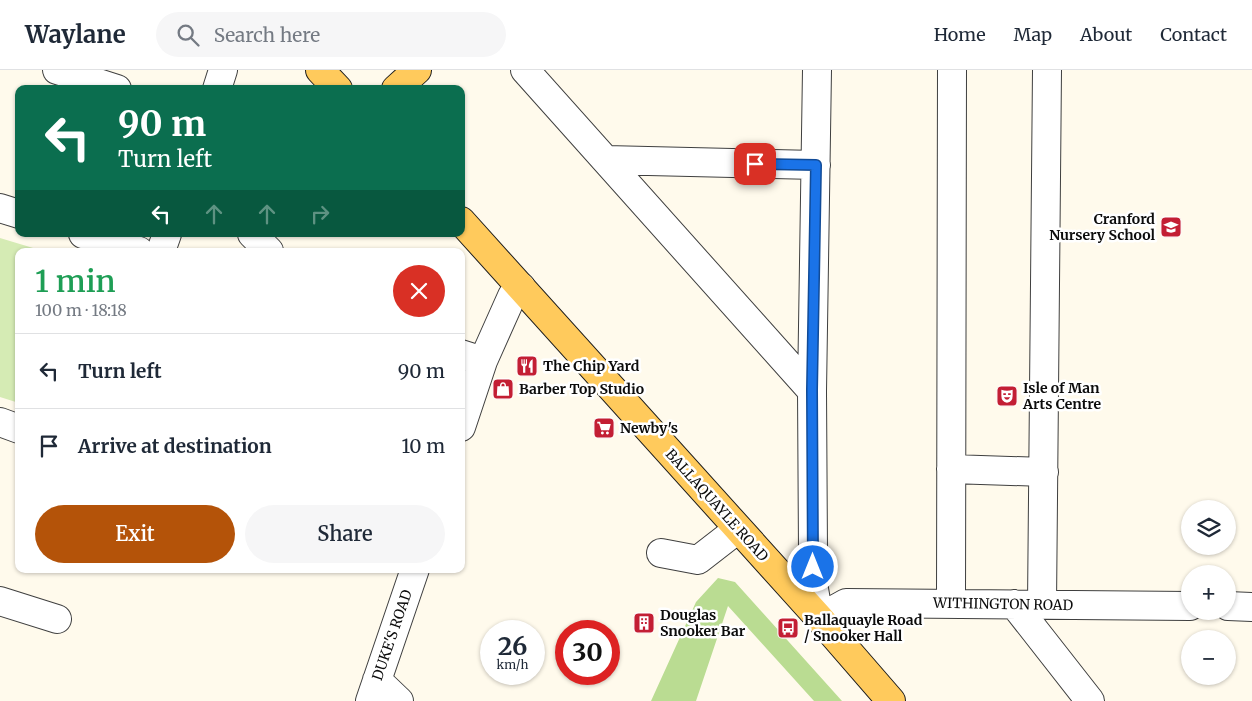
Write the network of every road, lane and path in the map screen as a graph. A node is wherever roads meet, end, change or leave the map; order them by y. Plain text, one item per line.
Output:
1 (58, 70) edge
2 (223, 70) edge
3 (320, 70) edge
4 (417, 70) edge
5 (525, 70) edge
6 (817, 70) edge
7 (952, 70) edge
8 (1047, 70) edge
9 (105, 85) edge
10 (217, 85) edge
11 (334, 85) edge
12 (400, 85) edge
13 (606, 160) junction
14 (816, 165) junction
15 (0, 208) edge
16 (15, 213) edge
17 (465, 226) edge
18 (93, 237) edge
19 (255, 237) edge
20 (130, 248) edge
21 (267, 248) edge
22 (521, 288) junction
23 (472, 358) edge
24 (812, 390) junction
25 (465, 402) edge
26 (0, 422) edge
27 (15, 428) edge
28 (951, 469) junction
29 (1044, 472) junction
30 (738, 529) junction
31 (661, 553) dead end
32 (414, 573) edge
33 (0, 601) edge
34 (951, 604) junction
35 (1014, 604) junction
36 (1042, 605) junction
37 (1181, 606) edge
38 (1236, 606) edge
39 (1252, 606) edge
40 (819, 618) junction
41 (57, 619) dead end
42 (373, 691) edge
43 (398, 701) edge
44 (891, 701) edge
45 (1090, 701) edge

1 - 9 street
2 - 10 street
3 - 11 main road
4 - 12 main road
5 - 13 street
6 - 14 street
7 - 28 street
8 - 29 street
13 - 14 street
13 - 24 street
14 - 24 street
15 - 16 street
17 - 22 main road, BALLAQUAYLE ROAD
18 - 20 street
19 - 21 street
22 - 23 street
22 - 30 main road, BALLAQUAYLE ROAD
23 - 25 street
24 - 40 street
26 - 27 street
28 - 29 street
28 - 34 street
29 - 36 street
30 - 31 street
30 - 40 main road, BALLAQUAYLE ROAD
32 - 42 street, DUKE'S ROAD
33 - 41 street
34 - 35 street, WITHINGTON ROAD
34 - 40 street, WITHINGTON ROAD
35 - 36 street, WITHINGTON ROAD
35 - 45 street
36 - 37 street, WITHINGTON ROAD
38 - 39 street
40 - 44 main road, BALLAQUAYLE ROAD
42 - 43 street

